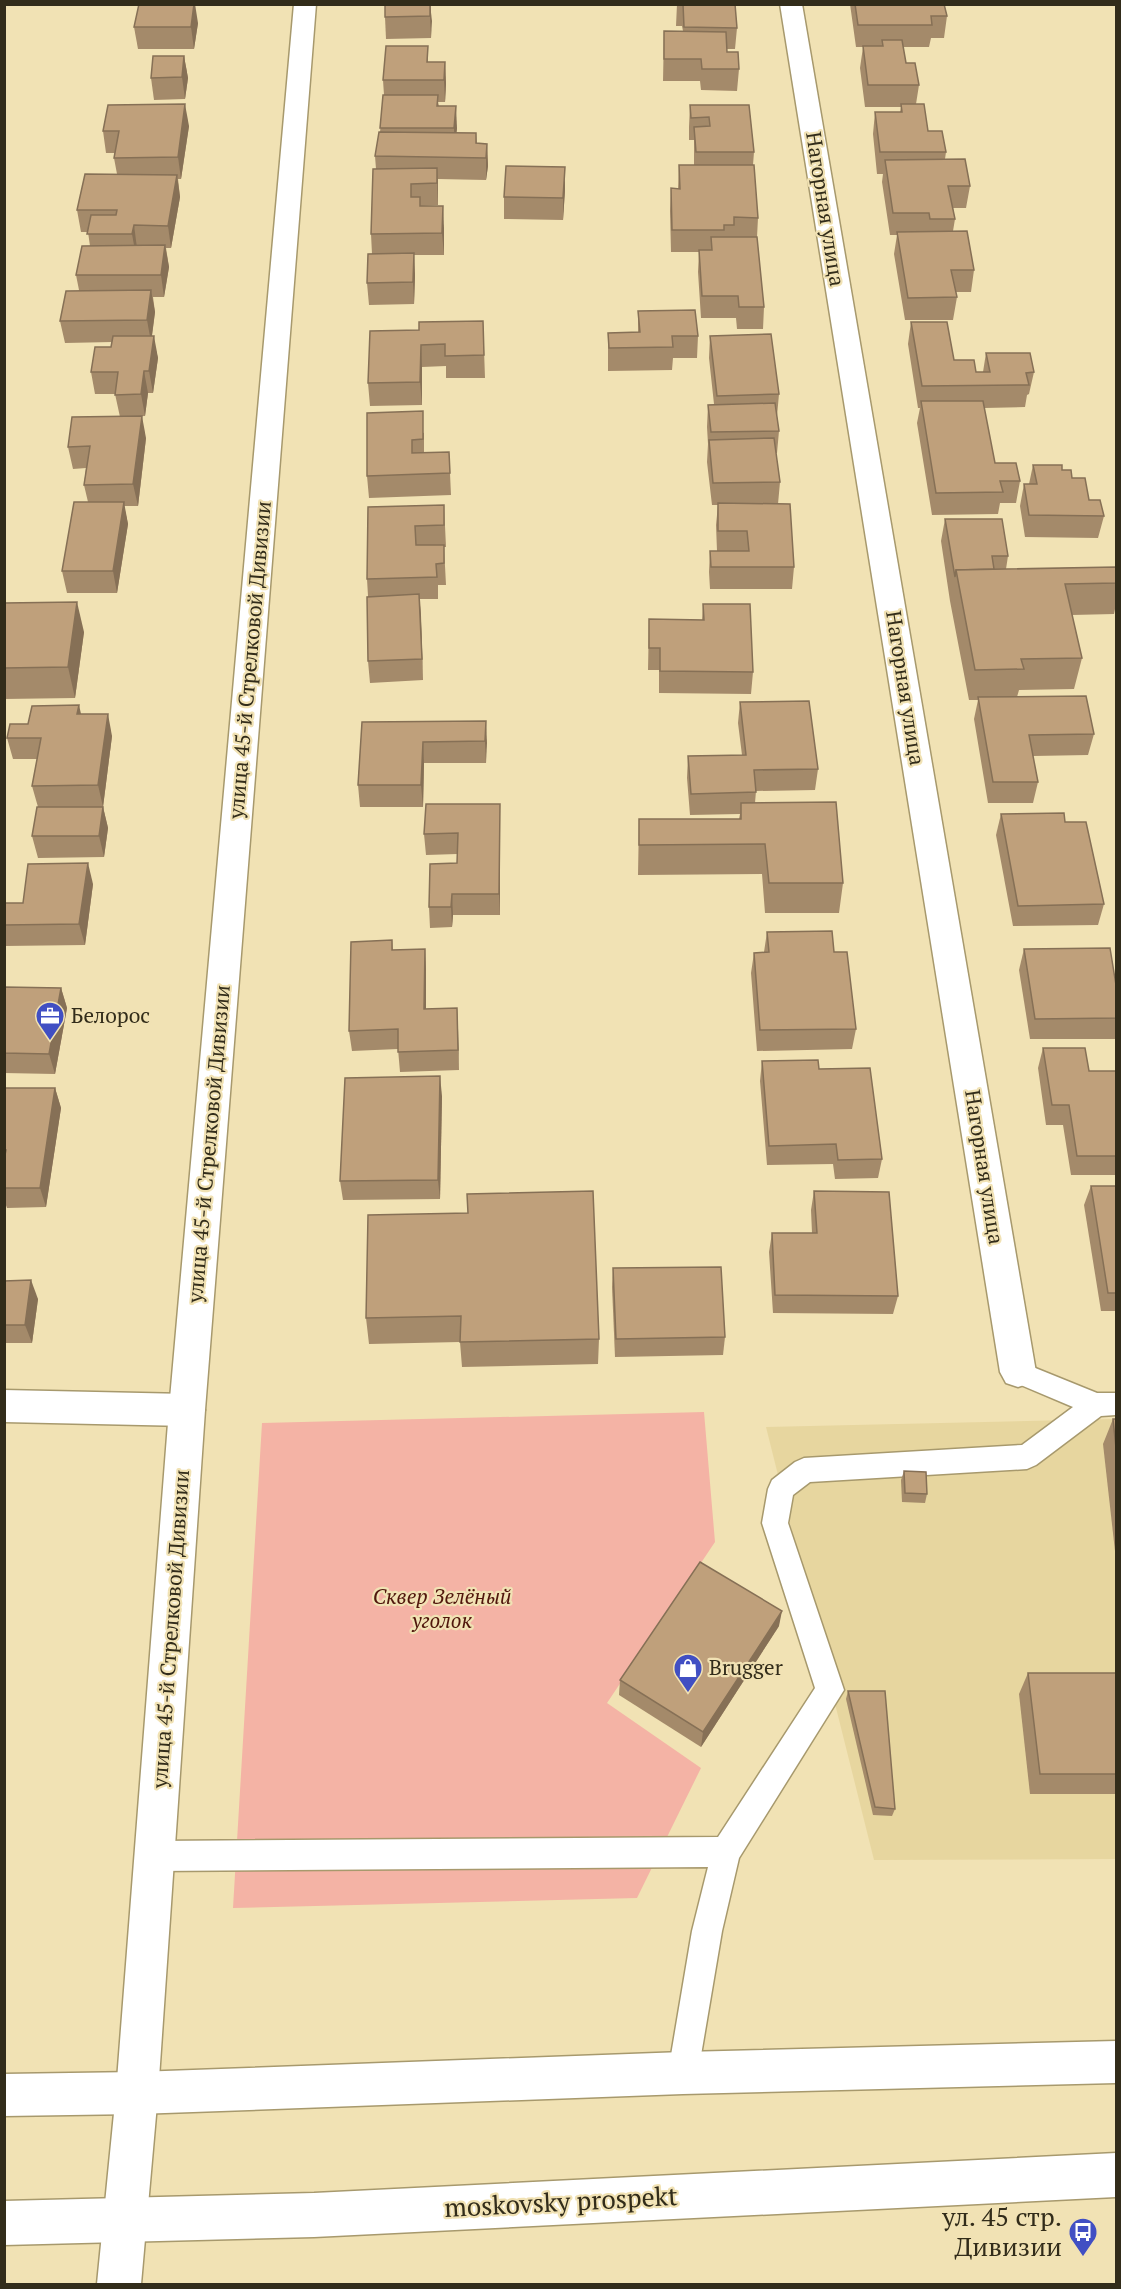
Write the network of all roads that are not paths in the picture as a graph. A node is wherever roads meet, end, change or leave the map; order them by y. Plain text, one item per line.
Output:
1 (305, 4) edge
2 (791, 4) edge
3 (1018, 1371) joint
4 (1106, 1404) edge
5 (4, 1406) edge
6 (187, 1410) junction
7 (726, 1852) junction
8 (155, 1856) junction
9 (1116, 2062) edge
10 (683, 2073) junction
11 (137, 2093) junction
12 (4, 2095) edge
13 (1116, 2175) edge
14 (126, 2220) junction
15 (4, 2223) edge
16 (119, 2284) edge

1 - 6 main road, улица 45-й Стрелковой Дивизии
2 - 3 main road, Нагорная улица
3 - 4 lane
4 - 7 lane
5 - 6 main road
6 - 8 main road, улица 45-й Стрелковой Дивизии
7 - 8 lane
7 - 10 lane
8 - 11 main road, улица 45-й Стрелковой Дивизии
9 - 10 main road
10 - 11 main road
11 - 12 main road
11 - 14 main road, улица 45-й Стрелковой Дивизии
13 - 14 main road, moskovsky prospekt
14 - 15 main road, moskovsky prospekt
14 - 16 main road, улица 45-й Стрелковой Дивизии

